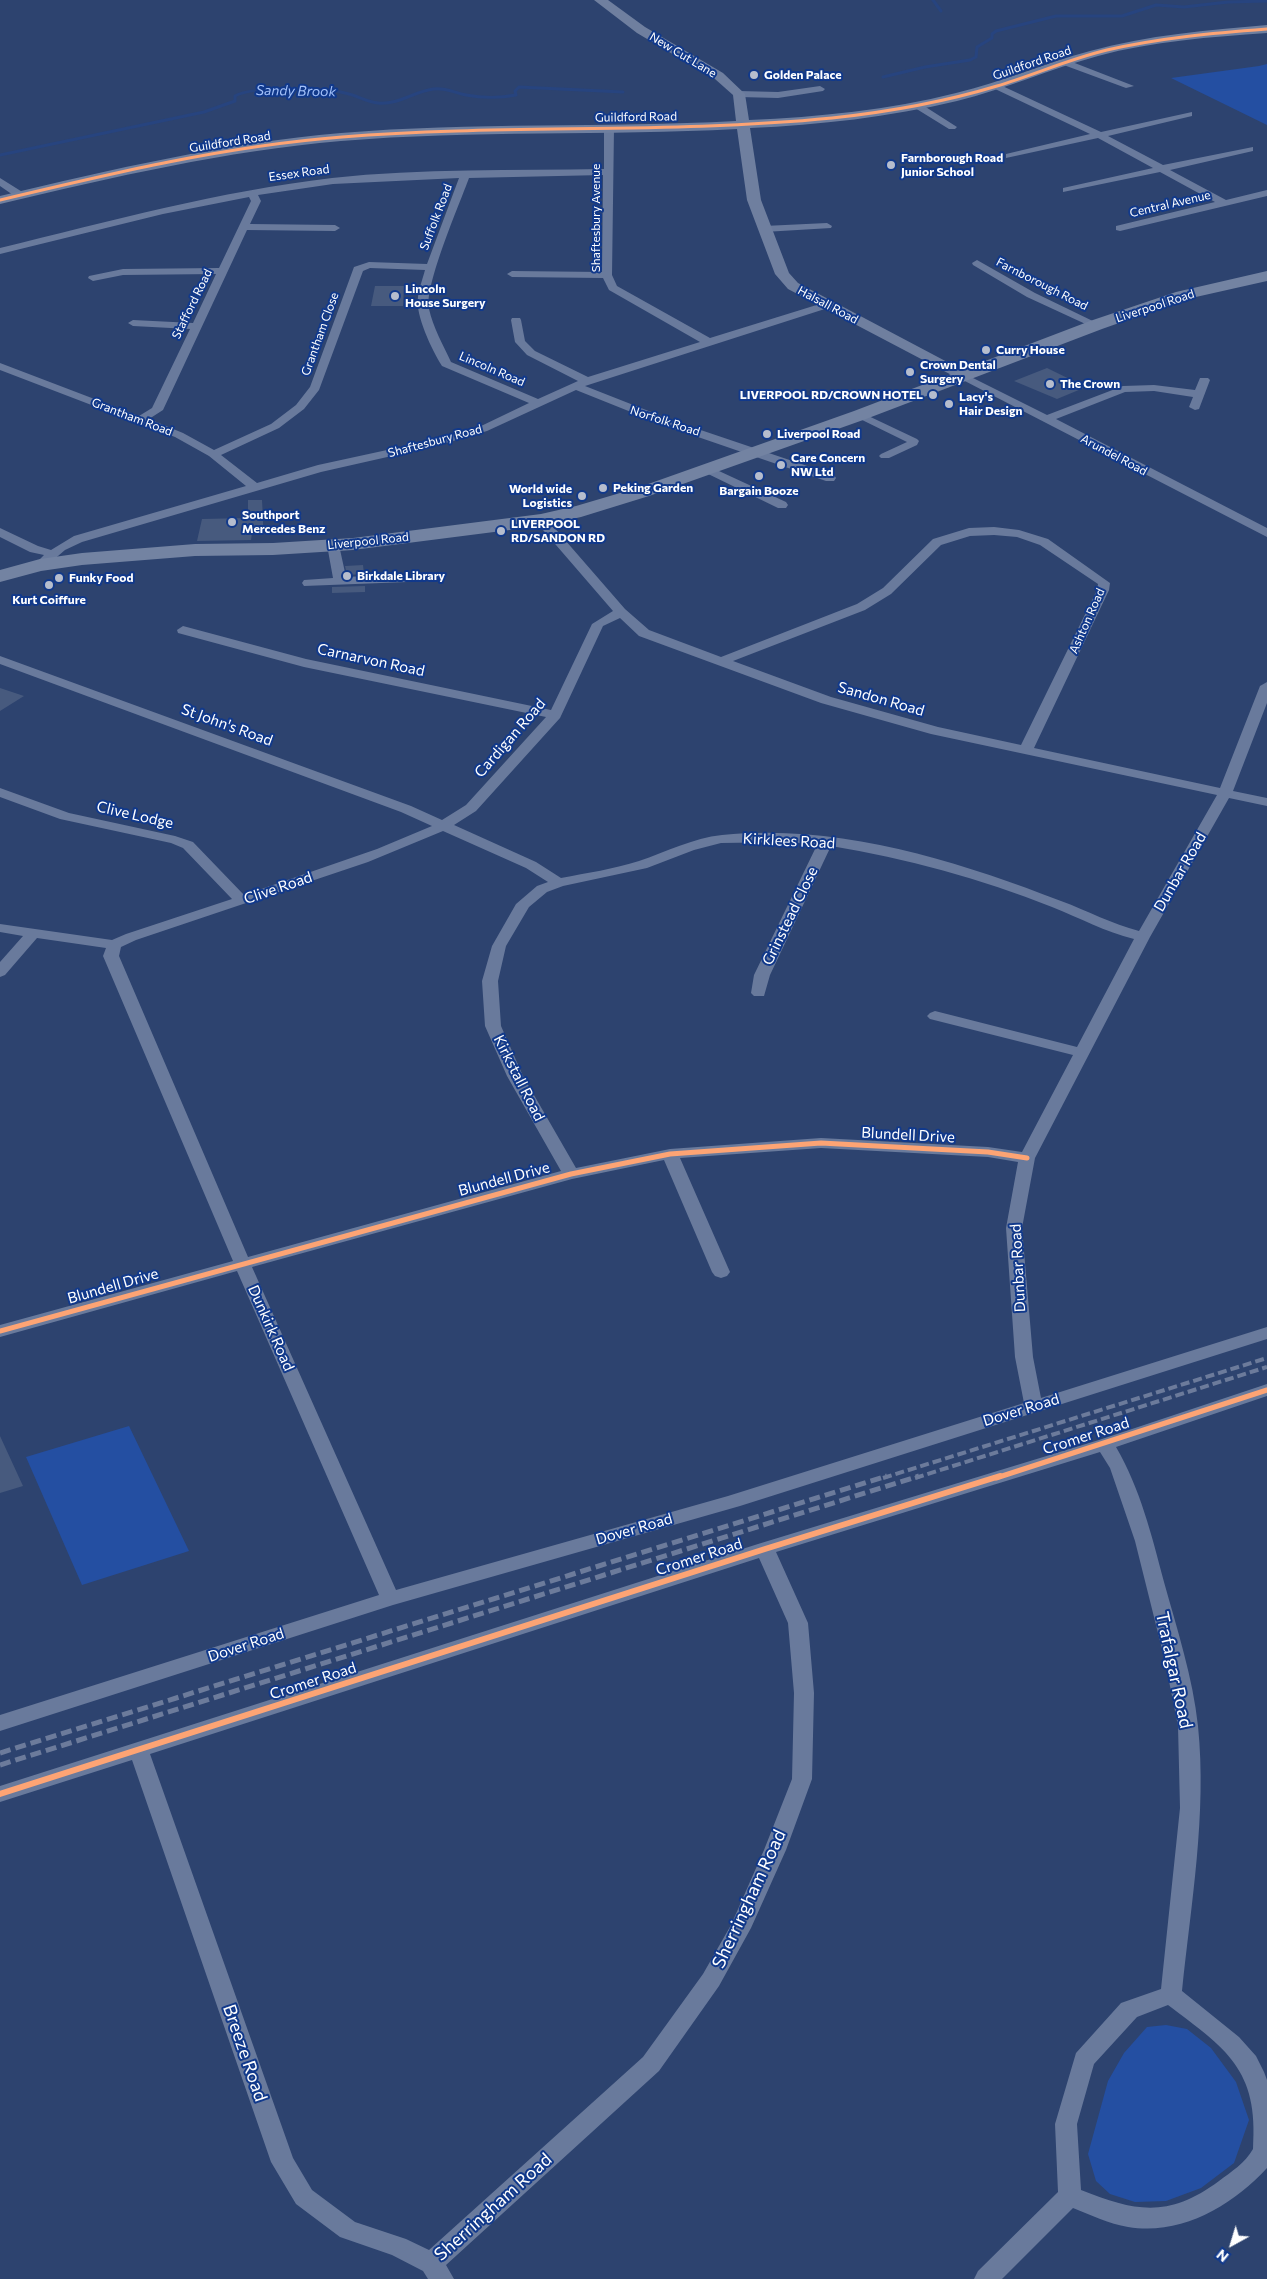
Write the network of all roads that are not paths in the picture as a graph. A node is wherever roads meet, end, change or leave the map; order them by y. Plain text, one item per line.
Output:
1 (600, 0) edge
2 (1267, 29) edge
3 (1064, 62) junction
4 (996, 86) junction
5 (1130, 86) dead end
6 (820, 89) dead end
7 (739, 94) junction
8 (918, 106) junction
9 (1190, 114) dead end
10 (744, 124) junction
11 (952, 127) dead end
12 (610, 128) junction
13 (1100, 135) junction
14 (1250, 149) dead end
15 (1009, 156) dead end
16 (1160, 169) junction
17 (608, 172) junction
18 (464, 176) junction
19 (0, 181) edge
20 (1066, 190) dead end
21 (252, 193) junction
22 (1267, 194) edge
23 (20, 195) junction
24 (0, 200) edge
25 (1226, 204) junction
26 (817, 216) dead end
27 (827, 226) junction
28 (244, 227) junction
29 (335, 228) dead end
30 (1120, 228) dead end
31 (764, 229) junction
32 (836, 236) dead end
33 (0, 251) edge
34 (977, 264) dead end
35 (430, 267) junction
36 (223, 271) junction
37 (512, 274) dead end
38 (607, 275) junction
39 (1267, 276) edge
40 (93, 278) dead end
41 (827, 304) junction
42 (516, 320) dead end
43 (133, 323) dead end
44 (1096, 325) junction
45 (197, 326) junction
46 (709, 342) junction
47 (0, 366) edge
48 (962, 376) junction
49 (1204, 380) dead end
50 (581, 384) junction
51 (1199, 394) junction
52 (538, 403) junction
53 (1195, 407) dead end
54 (860, 415) junction
55 (140, 419) junction
56 (1046, 419) junction
57 (756, 451) junction
58 (212, 454) junction
59 (885, 456) dead end
60 (706, 469) junction
61 (830, 478) dead end
62 (254, 487) junction
63 (782, 505) dead end
64 (541, 520) junction
65 (0, 532) edge
66 (1267, 533) edge
67 (332, 545) junction
68 (47, 560) junction
69 (0, 576) edge
70 (407, 578) dead end
71 (340, 581) junction
72 (308, 583) dead end
73 (621, 612) junction
74 (183, 630) dead end
75 (0, 660) edge
76 (723, 661) junction
77 (1267, 686) edge
78 (555, 715) junction
79 (1026, 750) junction
80 (0, 792) edge
81 (1225, 793) junction
82 (1267, 802) edge
83 (440, 825) junction
84 (826, 841) junction
85 (559, 883) junction
86 (242, 901) junction
87 (0, 928) edge
88 (32, 934) junction
89 (1143, 937) junction
90 (114, 945) junction
91 (0, 972) edge
92 (759, 993) dead end
93 (935, 1016) dead end
94 (1083, 1053) junction
95 (670, 1154) junction
96 (1027, 1158) junction
97 (571, 1174) junction
98 (242, 1263) junction
99 (721, 1272) dead end
100 (0, 1331) edge
101 (1267, 1333) edge
102 (1267, 1390) edge
103 (1034, 1406) junction
104 (1106, 1444) junction
105 (765, 1548) junction
106 (390, 1599) junction
107 (0, 1723) edge
108 (139, 1750) junction
109 (0, 1794) edge
110 (1171, 1995) junction
111 (1266, 2151) edge
112 (1070, 2196) junction
113 (436, 2271) edge
114 (986, 2279) edge

1 - 7 street, New Cut Lane
2 - 3 street, Guildford Road
3 - 4 street, Guildford Road
3 - 5 street, Guildford Road
4 - 8 street, Guildford Road
4 - 13 street, Central Avenue
6 - 7 street
7 - 10 street
8 - 10 street, Guildford Road
8 - 11 street
9 - 13 street
10 - 12 street, Guildford Road
10 - 31 street, Halsall Road
12 - 17 street, Shaftesbury Avenue
12 - 23 street, Guildford Road
13 - 15 street
13 - 16 street, Central Avenue
14 - 16 street
16 - 20 street
16 - 25 street, Central Avenue
17 - 18 street, Essex Road
17 - 38 street, Shaftesbury Avenue
18 - 21 street, Essex Road
18 - 35 street, Suffolk Road
19 - 23 street
21 - 28 street, Stafford Road
21 - 33 street, Essex Road
22 - 25 street, Central Avenue
23 - 24 street, Guildford Road
25 - 30 street, Central Avenue
26 - 27 street
27 - 31 street
27 - 32 street
28 - 29 street
28 - 36 street, Stafford Road
31 - 41 street, Halsall Road
34 - 44 street, Farnborough Road
35 - 52 street, Lincoln Road
35 - 58 street, Grantham Close
36 - 40 street
36 - 45 street, Stafford Road
37 - 38 street
38 - 46 street, Shaftesbury Avenue
39 - 44 main road, Liverpool Road
41 - 46 street, Shaftesbury Road
41 - 48 street, Halsall Road
42 - 50 street, Norfolk Road
43 - 45 street
44 - 48 main road, Liverpool Road
45 - 55 street, Stafford Road
46 - 50 street, Shaftesbury Road
47 - 55 street, Grantham Road
48 - 54 main road, Liverpool Road
48 - 56 street, Arundel Road
49 - 51 street
50 - 52 street, Shaftesbury Road
50 - 57 street, Norfolk Road
51 - 53 street
51 - 56 street
52 - 62 street, Shaftesbury Road
54 - 57 main road, Liverpool Road
54 - 59 street
55 - 58 street, Grantham Road
56 - 66 street, Arundel Road
57 - 60 main road, Liverpool Road
57 - 61 street, Norfolk Road
58 - 62 street, Grantham Road
60 - 63 street
60 - 64 main road, Liverpool Road
62 - 68 street, Shaftesbury Road
64 - 67 main road, Liverpool Road
64 - 73 street, Sandon Road
65 - 68 street
67 - 68 main road, Liverpool Road
67 - 71 street
68 - 69 main road, Liverpool Road
70 - 71 street
71 - 72 street
73 - 76 street, Sandon Road
73 - 78 street, Cardigan Road
74 - 78 street, Carnarvon Road
75 - 83 street, St John's Road
76 - 79 street, Sandon Road
76 - 79 street, Ashton Road
77 - 81 street, Dunbar Road
78 - 83 street, Cardigan Road
79 - 81 street, Sandon Road
80 - 86 street, Clive Lodge
81 - 82 street, Sandon Road
81 - 89 street, Dunbar Road
83 - 85 street
83 - 86 street, Clive Road
84 - 85 street, Kirklees Road
84 - 89 street, Kirklees Road
84 - 92 street, Grinstead Close
85 - 97 street, Kirkstall Road
86 - 90 street, Clive Road
87 - 88 street
88 - 90 street
88 - 91 street
89 - 94 street, Dunbar Road
90 - 98 street, Dunkirk Road
93 - 94 street
94 - 96 street, Dunbar Road
95 - 96 street, Blundell Drive
95 - 97 street, Blundell Drive
95 - 99 street
96 - 103 street, Dunbar Road
97 - 98 street, Blundell Drive
98 - 100 street, Blundell Drive
98 - 106 street, Dunkirk Road
101 - 103 street, Dover Road
102 - 104 street, Cromer Road
103 - 106 street, Dover Road
104 - 105 street, Cromer Road
104 - 110 street, Trafalgar Road
105 - 108 street, Cromer Road
105 - 113 street, Sherringham Road
106 - 107 street, Dover Road
108 - 109 street, Cromer Road
108 - 113 street, Breeze Road
110 - 111 street
110 - 112 street
111 - 112 street
112 - 114 street

